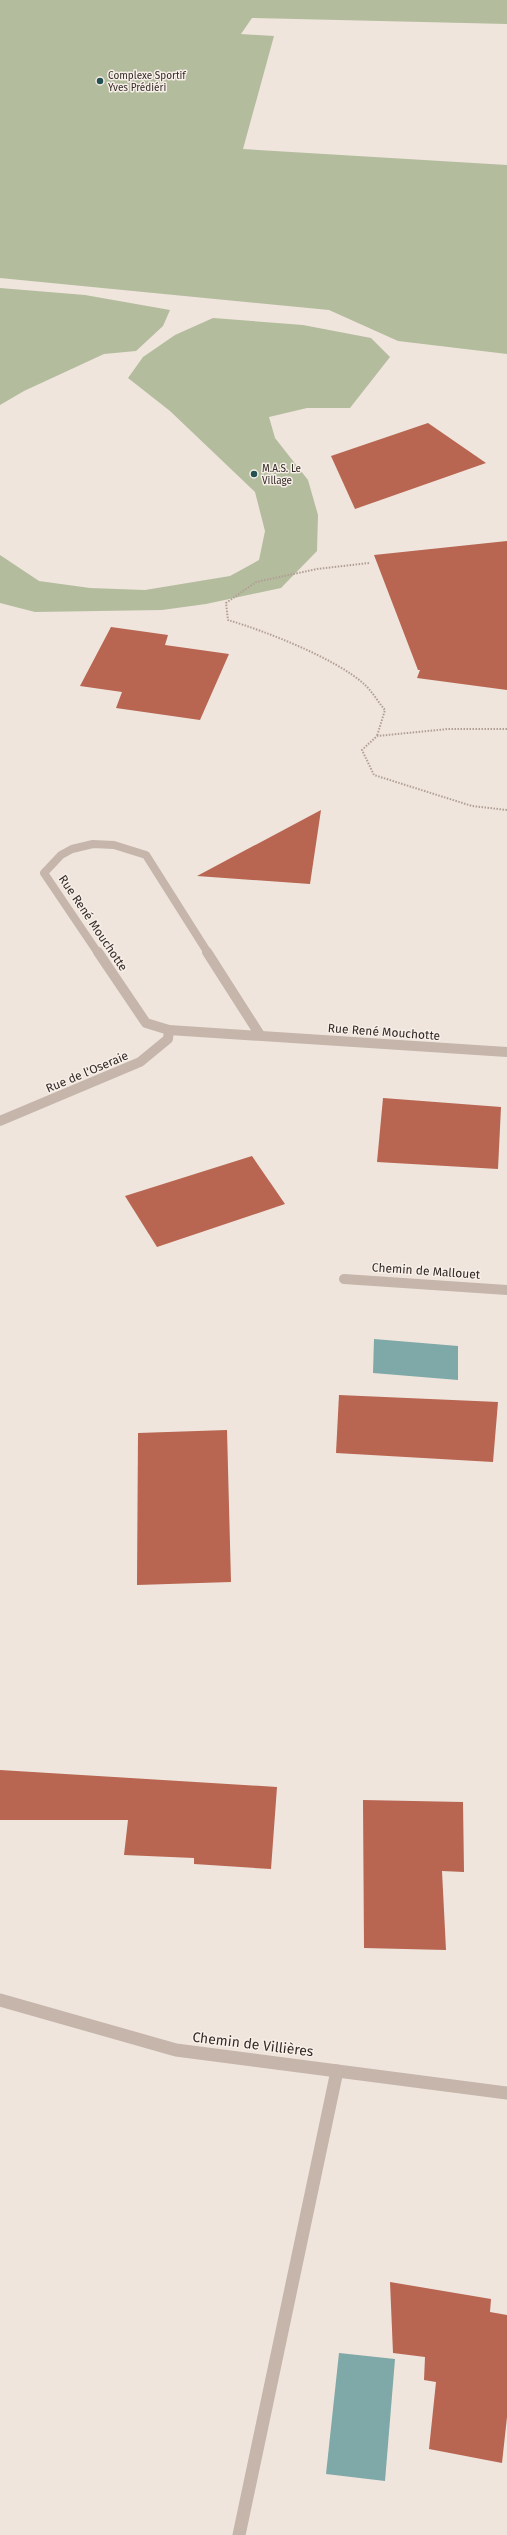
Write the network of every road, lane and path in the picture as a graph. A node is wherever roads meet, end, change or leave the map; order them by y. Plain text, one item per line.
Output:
1 (369, 563) dead end
2 (507, 729) edge
3 (377, 736) junction
4 (507, 810) edge
5 (169, 1030) junction
6 (260, 1035) junction
7 (507, 1052) edge
8 (0, 1121) edge
9 (344, 1279) dead end
10 (507, 1290) edge
11 (0, 2000) edge
12 (338, 2071) junction
13 (507, 2093) edge
14 (239, 2535) edge

1 - 3 path
2 - 3 path
3 - 4 path
5 - 6 street, Rue René Mouchotte
5 - 6 street, Rue René Mouchotte
5 - 8 street, Rue de l'Oseraie
6 - 7 street, Rue René Mouchotte
9 - 10 street, Chemin de Mallouet
11 - 12 street, Chemin de Villières
12 - 13 street, Chemin de Villières
12 - 14 street

